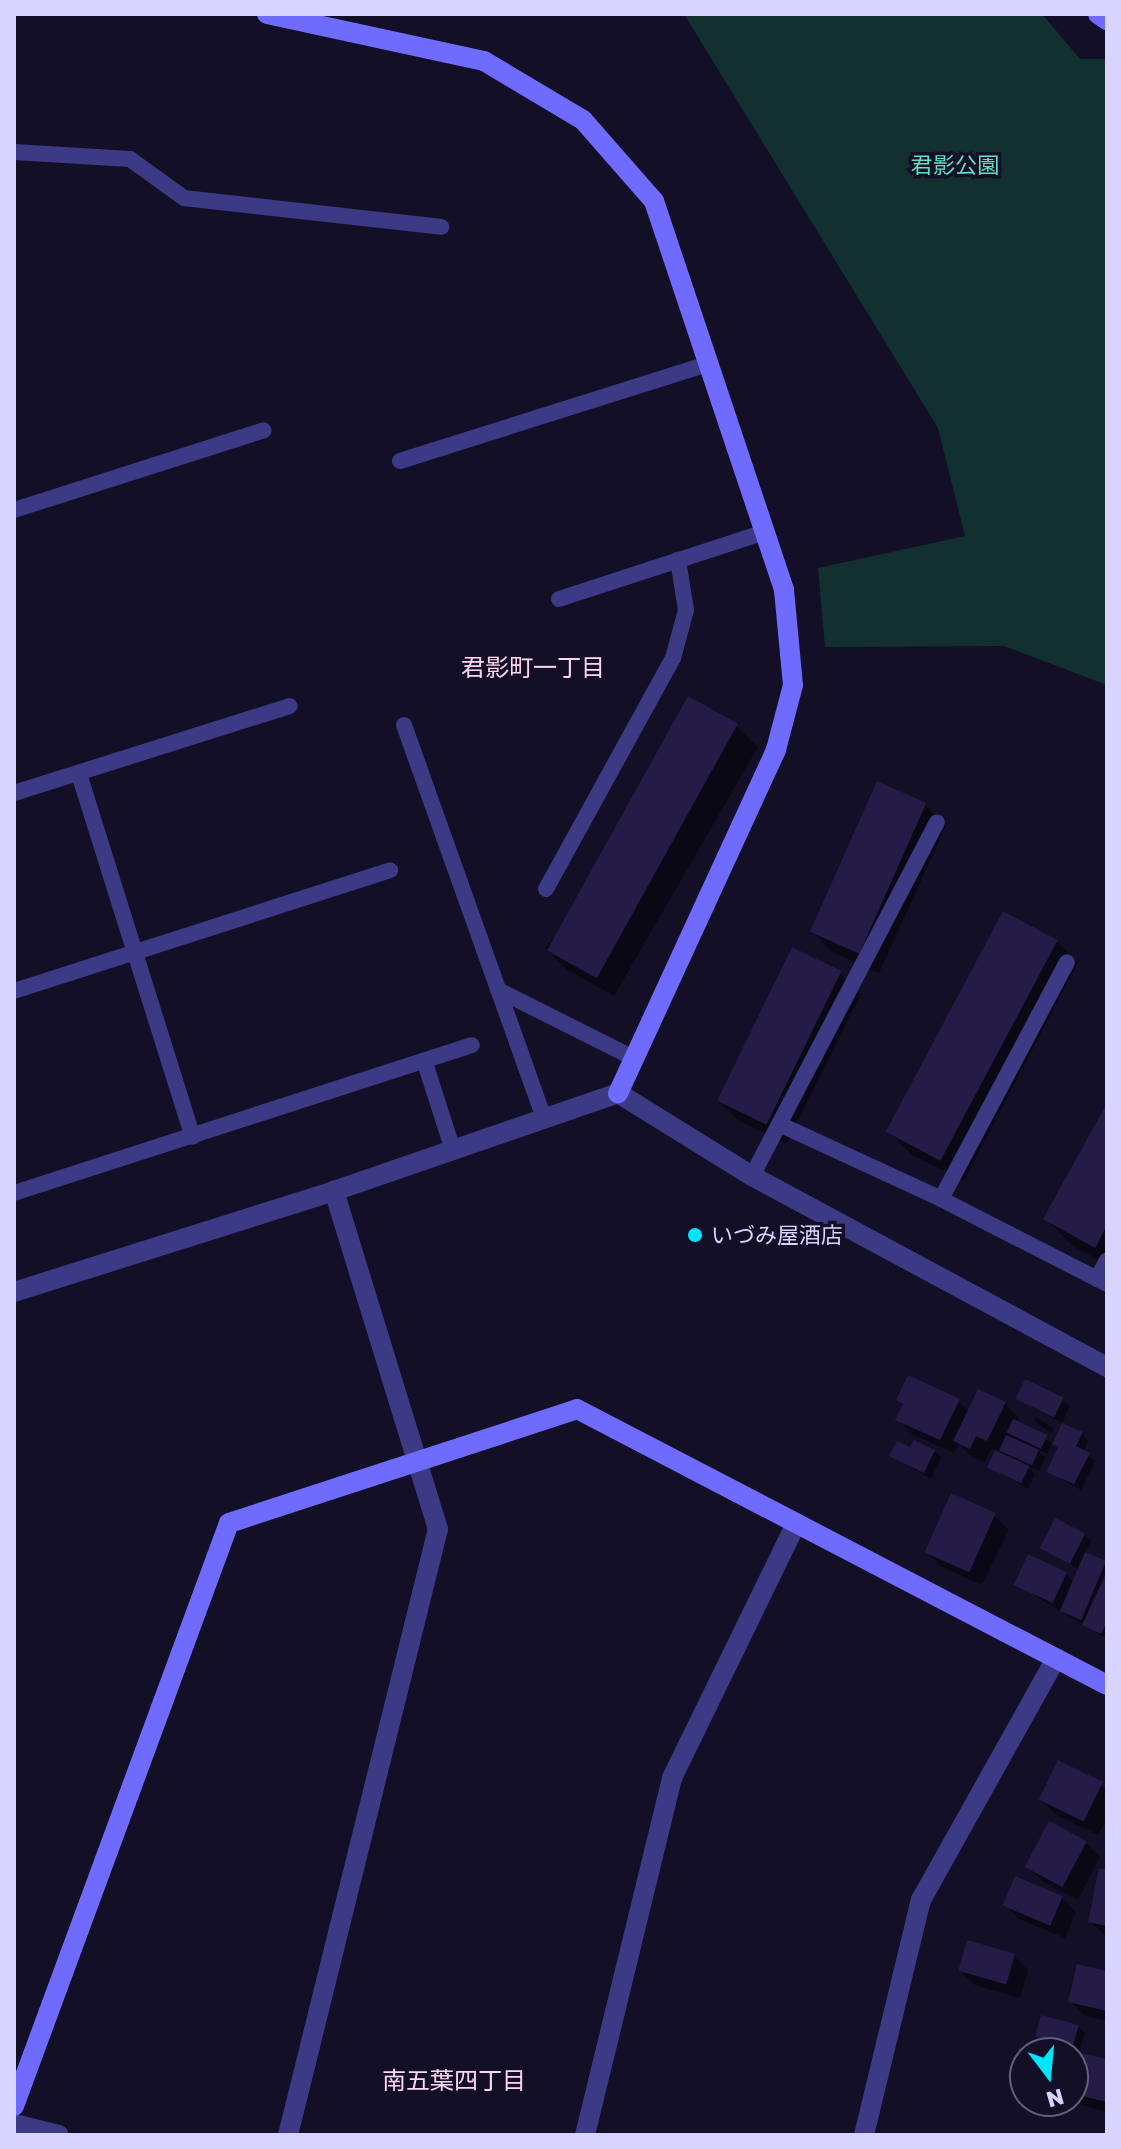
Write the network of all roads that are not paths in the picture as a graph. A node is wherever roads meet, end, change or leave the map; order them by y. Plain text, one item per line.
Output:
1 (267, 14) edge
2 (1098, 14) edge
3 (1107, 20) edge
4 (14, 152) edge
5 (441, 227) dead end
6 (708, 364) junction
7 (264, 430) dead end
8 (400, 461) dead end
9 (14, 510) edge
10 (765, 532) junction
11 (678, 560) junction
12 (559, 599) dead end
13 (290, 706) dead end
14 (404, 725) dead end
15 (79, 774) junction
16 (14, 793) edge
17 (937, 822) dead end
18 (390, 870) dead end
19 (546, 889) dead end
20 (135, 952) junction
21 (1067, 962) dead end
22 (498, 990) junction
23 (14, 991) edge
24 (472, 1045) dead end
25 (634, 1058) junction
26 (425, 1063) junction
27 (618, 1093) junction
28 (544, 1118) junction
29 (779, 1124) junction
30 (193, 1137) junction
31 (453, 1150) junction
32 (752, 1176) junction
33 (334, 1191) junction
34 (14, 1193) edge
35 (941, 1199) junction
36 (1107, 1260) edge
37 (1102, 1282) edge
38 (14, 1292) edge
39 (1107, 1367) edge
40 (416, 1460) junction
41 (796, 1524) junction
42 (1056, 1658) junction
43 (1107, 1685) edge
44 (14, 2106) edge
45 (14, 2124) edge
46 (59, 2135) edge
47 (288, 2135) edge
48 (585, 2135) edge
49 (864, 2135) edge

1 - 6 street
2 - 3 street
4 - 5 lane
6 - 8 lane
6 - 10 street
7 - 9 lane
10 - 11 lane
10 - 25 street
11 - 12 lane
11 - 19 lane
13 - 15 lane
14 - 22 lane
15 - 16 lane
15 - 20 lane
17 - 29 lane
18 - 20 lane
20 - 23 lane
20 - 30 lane
21 - 35 lane
22 - 25 lane
22 - 28 lane
24 - 26 lane
25 - 27 street
26 - 30 lane
26 - 31 lane
27 - 28 street
27 - 32 street
28 - 31 street
29 - 32 lane
29 - 35 lane
30 - 34 lane
31 - 33 street
32 - 39 street
33 - 38 street
33 - 40 street
35 - 37 lane
36 - 37 lane
40 - 41 street
40 - 44 street
40 - 47 street
41 - 42 street
41 - 48 street
42 - 43 street
42 - 49 street
45 - 46 street

